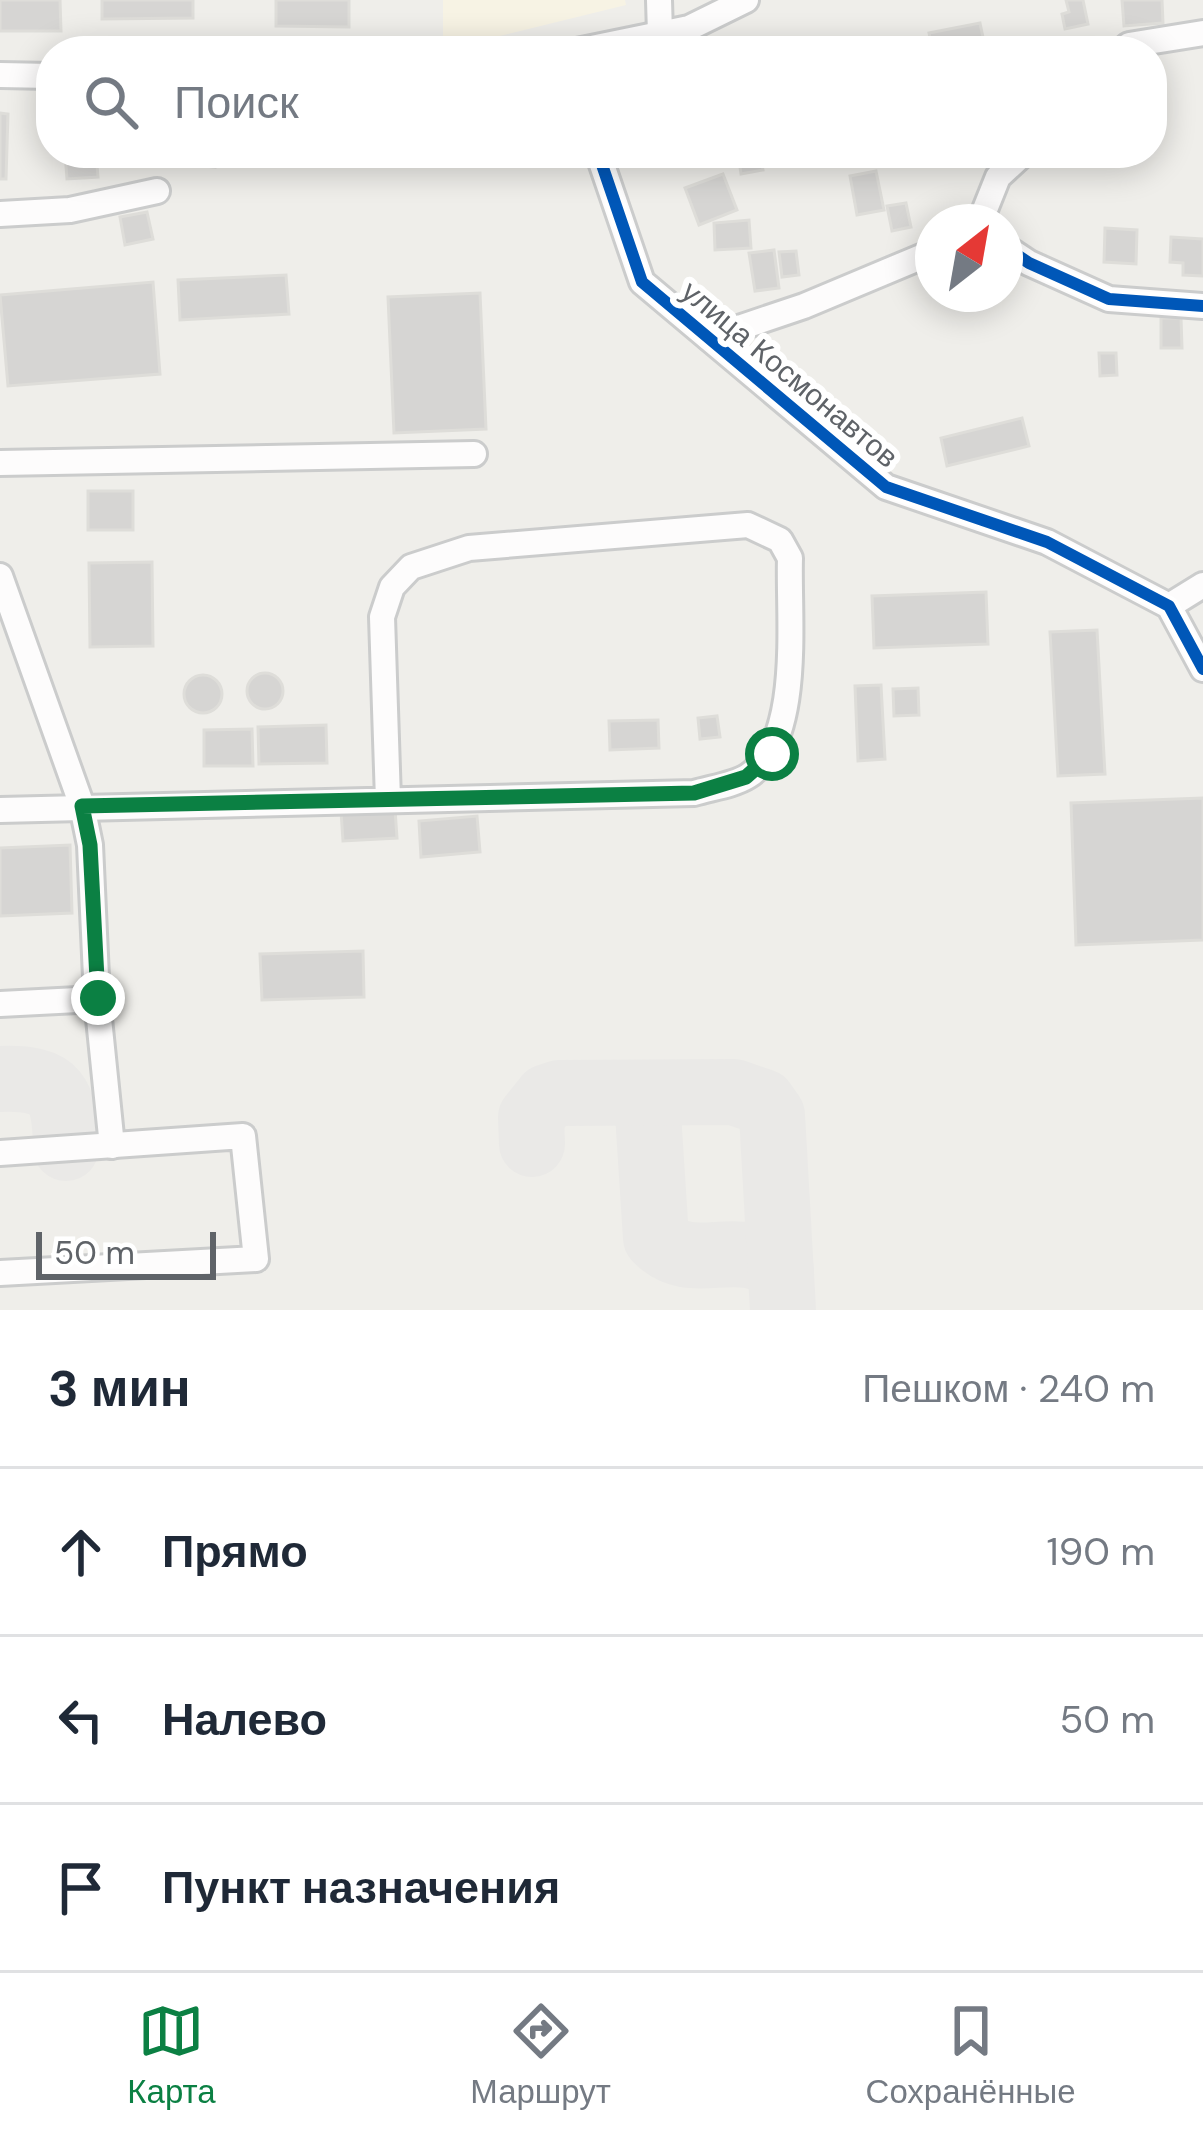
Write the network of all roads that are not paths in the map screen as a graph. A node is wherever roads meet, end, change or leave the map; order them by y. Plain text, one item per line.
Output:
1 (659, 0) edge
2 (746, 0) edge
3 (1203, 33) edge
4 (660, 34) junction
5 (650, 36) edge
6 (1167, 39) edge
7 (0, 75) edge
8 (36, 76) edge
9 (603, 168) edge
10 (1008, 168) edge
11 (157, 191) dead end
12 (987, 204) edge
13 (0, 214) edge
14 (1023, 259) edge
15 (915, 260) edge
16 (1203, 306) edge
17 (709, 338) junction
18 (474, 454) dead end
19 (0, 463) edge
20 (0, 575) edge
21 (1203, 585) edge
22 (1168, 606) junction
23 (1203, 669) edge
24 (388, 800) junction
25 (82, 806) junction
26 (0, 810) edge
27 (98, 998) junction
28 (0, 1004) edge
29 (112, 1146) junction
30 (0, 1153) edge
31 (0, 1273) edge

1 - 4 street
2 - 4 street
3 - 6 street
4 - 5 street
7 - 8 street
9 - 17 street, улица Космонавтов
10 - 12 street
11 - 13 street
14 - 16 street
15 - 17 street
17 - 22 street, улица Космонавтов
18 - 19 street
20 - 25 street
21 - 22 street
22 - 23 street
24 - 24 street
24 - 25 street
25 - 26 street
25 - 27 street
27 - 28 street
27 - 29 street
29 - 30 street
29 - 31 street

